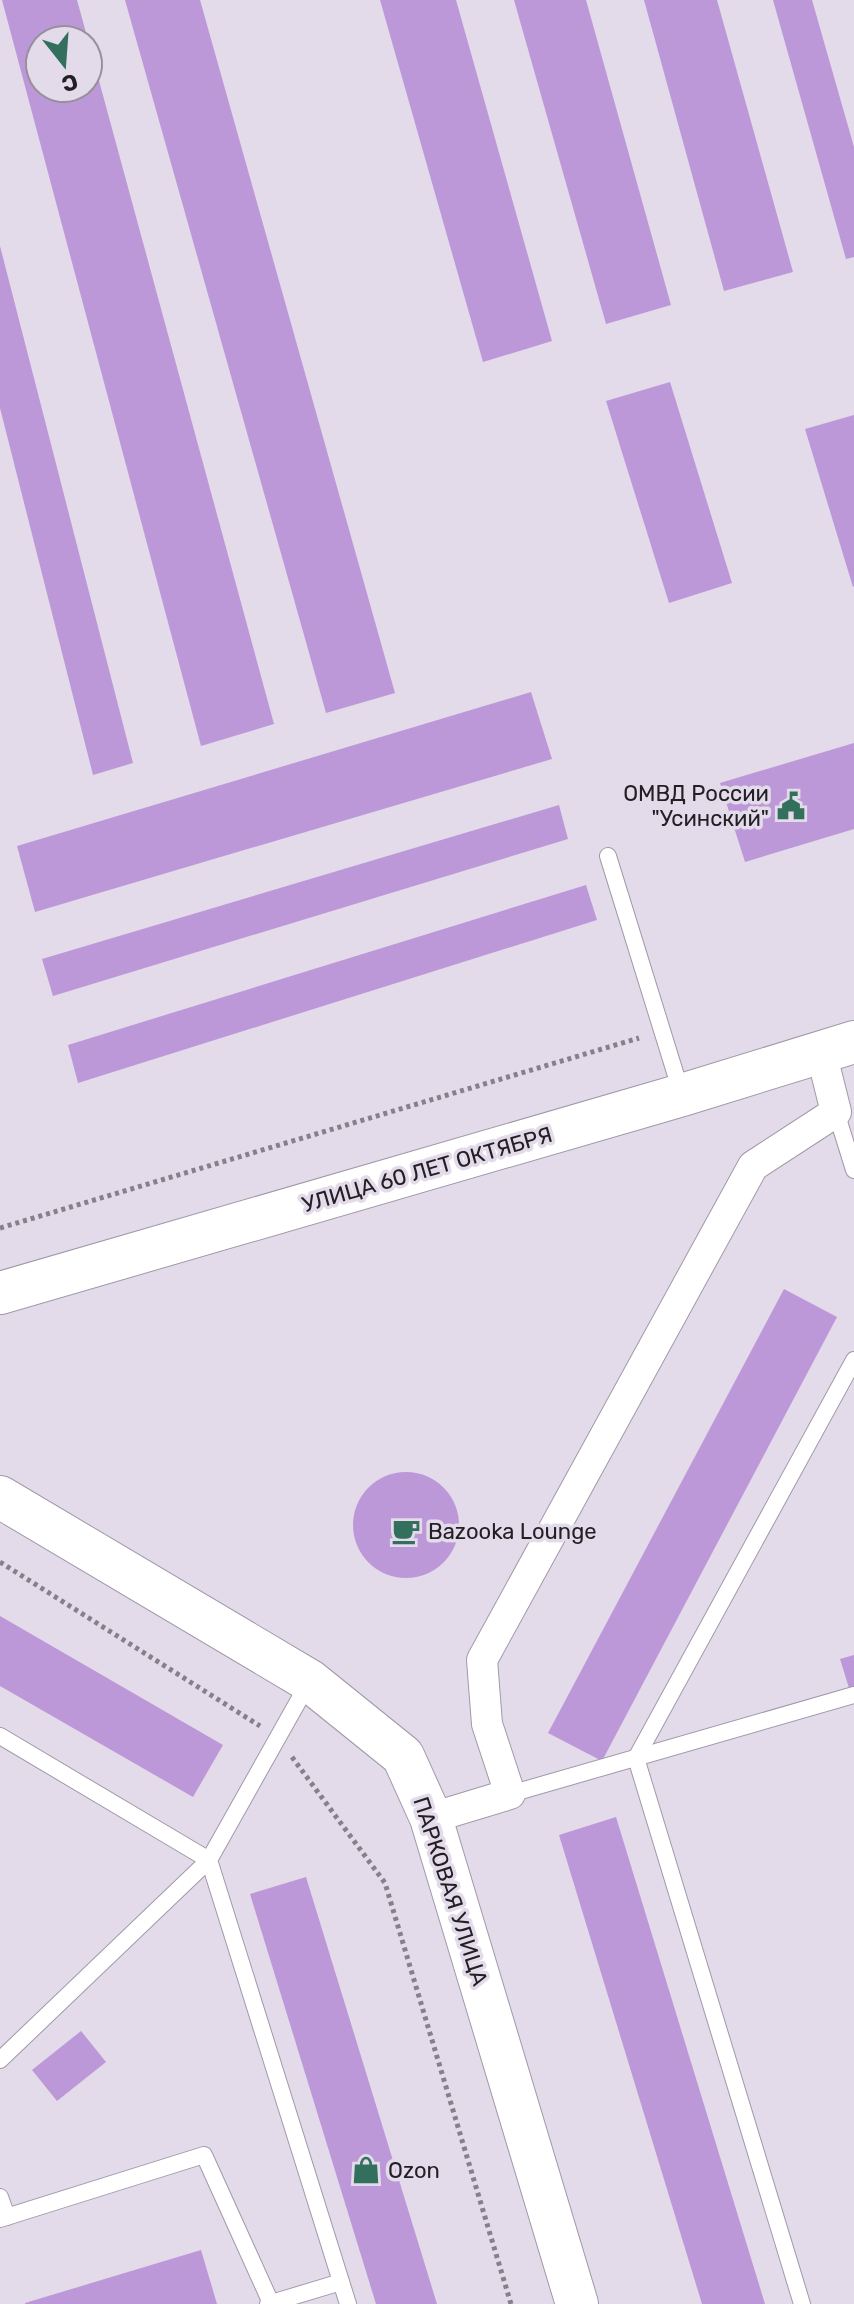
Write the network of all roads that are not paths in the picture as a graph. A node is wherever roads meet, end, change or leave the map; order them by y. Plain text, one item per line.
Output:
1 (608, 856) dead end
2 (837, 1047) edge
3 (682, 1095) junction
4 (836, 1112) junction
5 (854, 1170) edge
6 (0, 1293) edge
7 (854, 1360) edge
8 (0, 1497) edge
9 (310, 1681) junction
10 (854, 1695) edge
11 (0, 1736) edge
12 (636, 1758) junction
13 (510, 1794) junction
14 (431, 1818) junction
15 (209, 1860) junction
16 (0, 2060) edge
17 (0, 2197) edge
18 (4, 2218) edge
19 (341, 2282) junction
20 (270, 2304) edge
21 (348, 2304) edge
22 (577, 2304) edge
23 (802, 2304) edge

1 - 3 lane
2 - 3 main road, УЛИЦА 60 ЛЕТ ОКТЯБРЯ
2 - 4 street
3 - 6 main road, УЛИЦА 60 ЛЕТ ОКТЯБРЯ
4 - 5 lane
4 - 13 street
7 - 12 lane
8 - 9 main road, ПАРКОВАЯ УЛИЦА
9 - 14 main road, ПАРКОВАЯ УЛИЦА
9 - 15 lane
10 - 12 lane
11 - 15 lane
12 - 13 lane
12 - 23 lane
13 - 14 street
14 - 22 main road, ПАРКОВАЯ УЛИЦА
15 - 16 lane
15 - 19 lane
17 - 18 lane
18 - 20 lane
19 - 20 lane
19 - 21 lane

